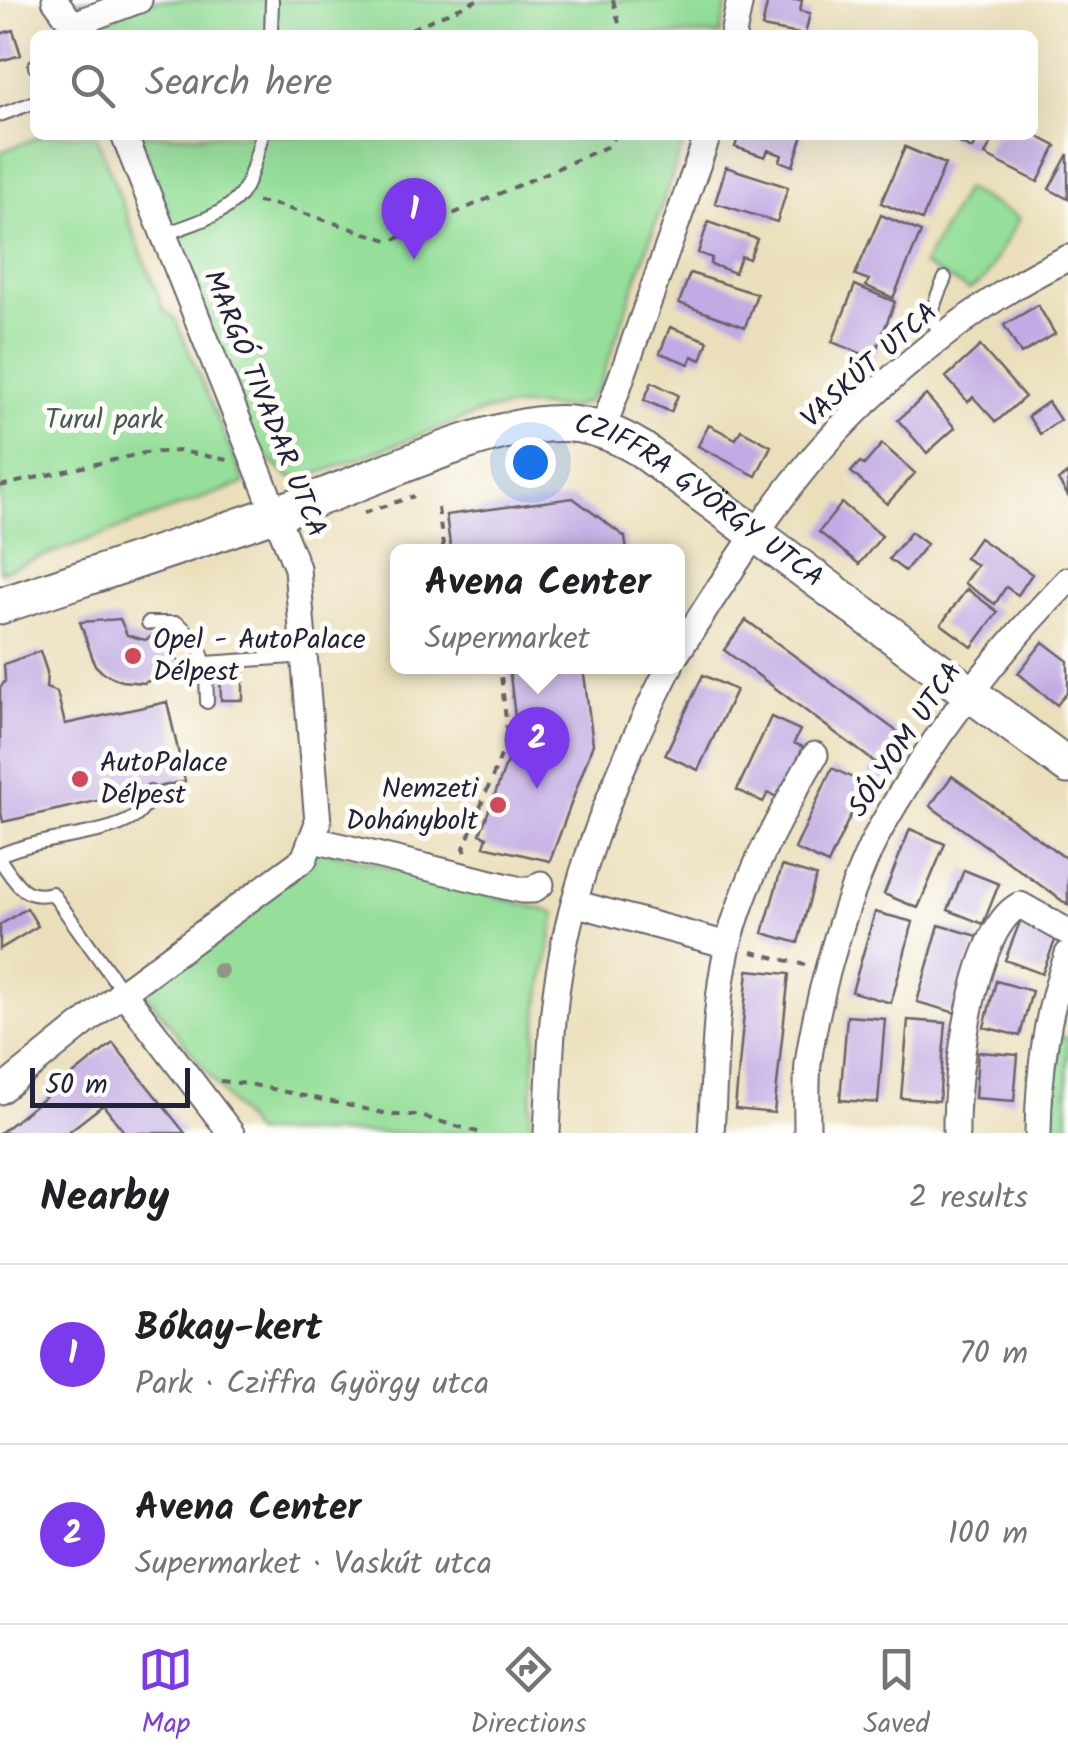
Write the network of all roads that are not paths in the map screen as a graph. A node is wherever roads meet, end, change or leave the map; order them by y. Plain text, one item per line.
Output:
1 (55, 0) edge
2 (139, 0) edge
3 (272, 0) edge
4 (740, 0) edge
5 (78, 30) edge
6 (271, 30) edge
7 (733, 30) edge
8 (30, 104) edge
9 (0, 115) edge
10 (126, 140) edge
11 (260, 140) edge
12 (706, 140) edge
13 (163, 235) junction
14 (1068, 258) edge
15 (945, 278) dead end
16 (943, 337) junction
17 (603, 429) junction
18 (274, 514) junction
19 (757, 534) junction
20 (1068, 580) edge
21 (0, 606) edge
22 (148, 623) dead end
23 (685, 640) edge
24 (307, 656) junction
25 (206, 663) junction
26 (666, 674) edge
27 (972, 694) junction
28 (207, 702) dead end
29 (816, 755) dead end
30 (1068, 766) edge
31 (150, 792) dead end
32 (314, 840) junction
33 (0, 857) edge
34 (541, 884) dead end
35 (574, 903) junction
36 (1068, 932) edge
37 (728, 946) junction
38 (1068, 954) edge
39 (123, 992) junction
40 (0, 1091) edge
41 (230, 1133) edge
42 (546, 1133) edge
43 (711, 1133) edge
44 (807, 1133) edge
45 (956, 1133) edge
46 (1036, 1133) edge

1 - 5 street
2 - 5 street
3 - 6 lane
4 - 7 street
8 - 9 lane
10 - 13 street, MARGÓ TIVADAR UTCA
11 - 13 lane
12 - 17 street
13 - 18 street, MARGÓ TIVADAR UTCA
14 - 16 street, VASKÚT UTCA
15 - 16 lane
16 - 19 street, VASKÚT UTCA
17 - 18 main road, CZIFFRA GYÖRGY UTCA
17 - 19 main road, CZIFFRA GYÖRGY UTCA
18 - 21 main road, CZIFFRA GYÖRGY UTCA
18 - 24 street, MARGÓ TIVADAR UTCA
19 - 23 street, VASKÚT UTCA
19 - 27 main road, CZIFFRA GYÖRGY UTCA
20 - 27 street, SÓLYOM UTCA
22 - 25 lane
24 - 25 lane
24 - 32 street, MARGÓ TIVADAR UTCA
25 - 28 lane
26 - 35 street
27 - 30 main road, CZIFFRA GYÖRGY UTCA
27 - 44 street, SÓLYOM UTCA
29 - 37 street
31 - 33 lane
32 - 34 street
32 - 39 street
33 - 39 lane
35 - 37 street
35 - 42 street
36 - 45 street
37 - 43 street
38 - 46 street
39 - 40 street
39 - 41 street

